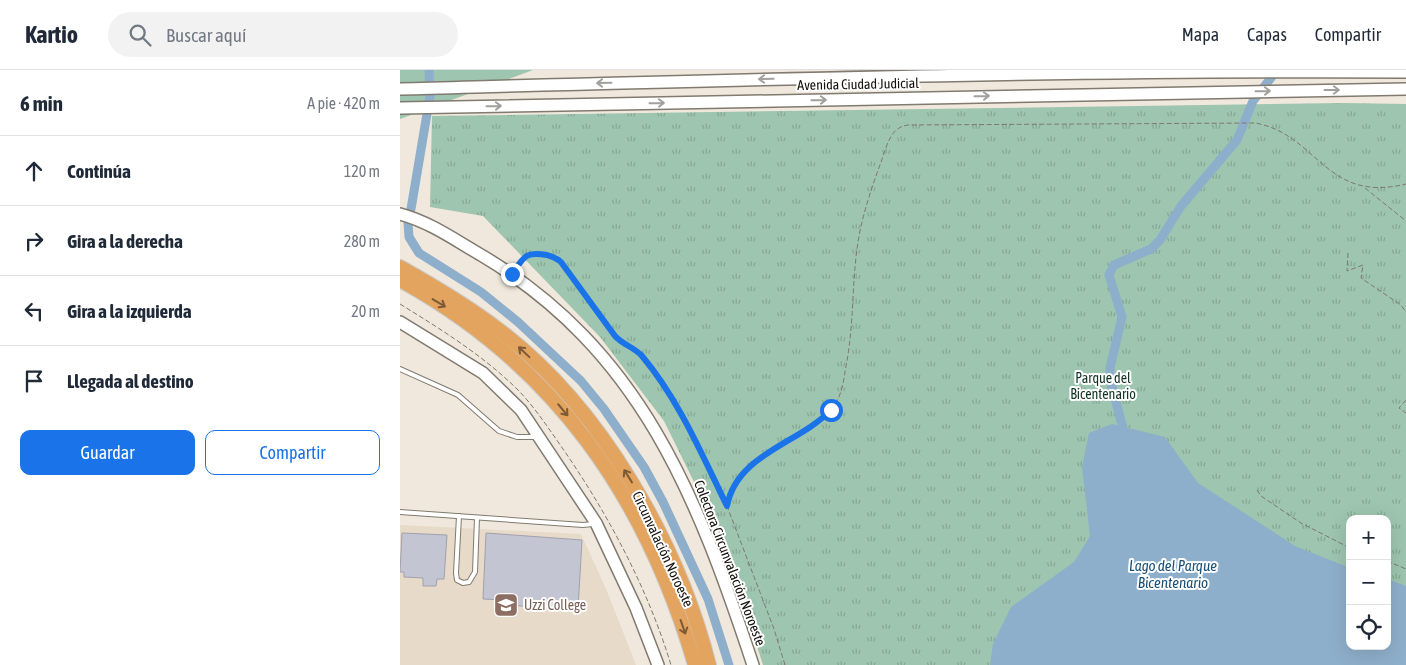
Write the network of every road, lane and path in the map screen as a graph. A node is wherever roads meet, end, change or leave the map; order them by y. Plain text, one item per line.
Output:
1 (1300, 71) edge
2 (1406, 72) edge
3 (400, 88) edge
4 (1406, 90) edge
5 (405, 108) edge
6 (1406, 184) edge
7 (1365, 188) junction
8 (400, 214) edge
9 (1406, 221) edge
10 (1348, 253) dead end
11 (400, 267) edge
12 (512, 274) junction
13 (400, 280) edge
14 (1406, 312) edge
15 (400, 322) edge
16 (400, 369) edge
17 (1406, 400) edge
18 (1406, 413) edge
19 (540, 437) junction
20 (1257, 490) dead end
21 (727, 506) junction
22 (400, 512) edge
23 (460, 516) junction
24 (477, 518) junction
25 (596, 523) junction
26 (1346, 546) edge
27 (1391, 563) edge
28 (1406, 569) edge
29 (658, 665) edge
30 (695, 665) edge
31 (709, 665) edge
32 (753, 665) edge
33 (785, 665) edge

1 - 2 street, Avenida Ciudad Judicial
1 -> 3 street, Avenida Ciudad Judicial
5 -> 4 street, Avenida Ciudad Judicial
6 - 7 path
7 - 9 path
7 - 21 path
8 - 12 street, Colectora Circunvalación Noroeste
10 - 14 path
31 -> 11 highway, Circunvalación Noroeste
12 - 21 path
12 - 32 street, Colectora Circunvalación Noroeste
13 -> 30 highway, Circunvalación Noroeste
15 - 19 street
16 - 19 lane
17 - 18 path
19 - 25 street
20 - 26 path
21 - 33 path
22 - 23 lane
23 - 24 lane
23 - 24 lane
24 - 25 lane
25 - 29 street
27 - 28 path

